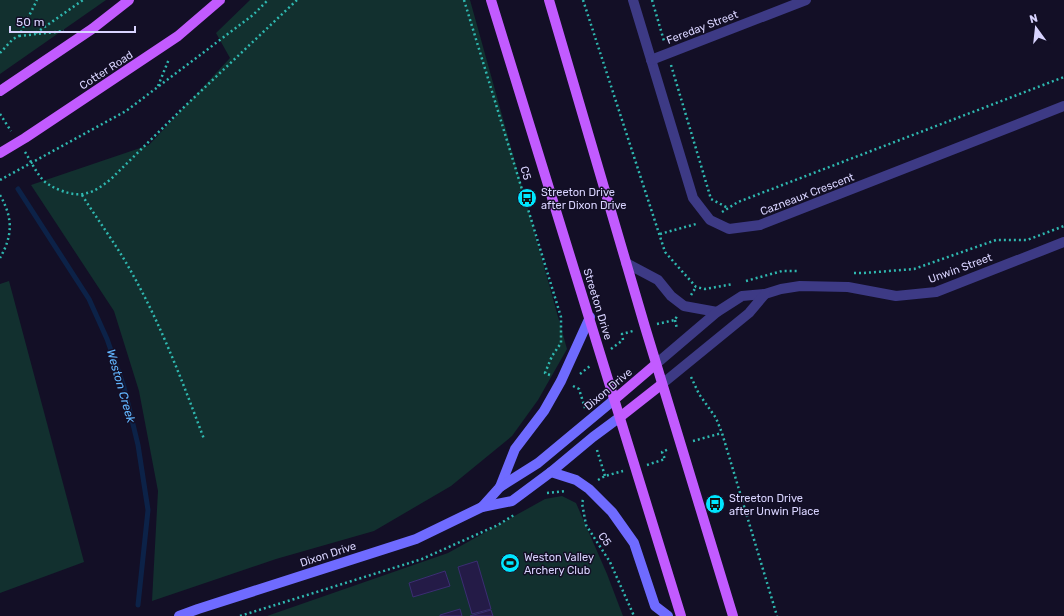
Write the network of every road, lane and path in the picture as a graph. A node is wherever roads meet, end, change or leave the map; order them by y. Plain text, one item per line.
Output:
1 (37, 0) edge
2 (83, 0) edge
3 (129, 0) edge
4 (220, 0) edge
5 (268, 0) edge
6 (296, 0) edge
7 (464, 0) edge
8 (491, 0) edge
9 (549, 0) edge
10 (583, 0) edge
11 (633, 0) edge
12 (652, 0) edge
13 (806, 0) edge
14 (19, 36) junction
15 (0, 53) edge
16 (668, 53) junction
17 (170, 57) dead end
18 (651, 60) junction
19 (1064, 77) edge
20 (158, 86) junction
21 (0, 90) edge
22 (1064, 106) edge
23 (0, 153) edge
24 (0, 180) edge
25 (43, 180) dead end
26 (0, 195) edge
27 (82, 195) junction
28 (729, 208) junction
29 (710, 220) junction
30 (1064, 226) edge
31 (660, 234) junction
32 (1064, 242) edge
33 (0, 258) edge
34 (626, 263) junction
35 (804, 272) dead end
36 (850, 273) dead end
37 (746, 281) dead end
38 (738, 283) dead end
39 (765, 294) junction
40 (718, 312) junction
41 (590, 317) junction
42 (675, 320) dead end
43 (661, 322) dead end
44 (628, 332) dead end
45 (618, 344) dead end
46 (656, 364) junction
47 (545, 373) dead end
48 (692, 379) dead end
49 (662, 384) junction
50 (615, 399) junction
51 (620, 416) junction
52 (204, 439) dead end
53 (669, 449) dead end
54 (657, 462) dead end
55 (551, 472) junction
56 (605, 476) dead end
57 (500, 488) junction
58 (589, 489) junction
59 (482, 507) junction
60 (179, 616) edge
61 (634, 616) edge
62 (668, 616) edge
63 (681, 616) edge
64 (733, 616) edge
65 (777, 616) edge

1 - 14 path
2 - 14 path
3 - 21 main road
4 - 23 main road, Cotter Road
5 - 20 path
6 - 27 path
7 - 47 path, C5
8 - 41 main road, Streeton Drive
9 - 34 main road
10 - 31 path
11 - 18 street, Cazneaux Crescent
12 - 16 path
13 - 16 street, Fereday Street
14 - 15 path
16 - 18 street, Fereday Street
16 - 28 path
17 - 20 path
18 - 29 street, Cazneaux Crescent
19 - 28 path
20 - 24 path
22 - 29 street, Cazneaux Crescent
25 - 27 path
26 - 33 path
27 - 52 path
28 - 29 path
29 - 31 path
30 - 36 path
31 - 38 path
32 - 39 street, Unwin Street
34 - 40 street
34 - 46 main road
35 - 37 path
39 - 40 street, Unwin Street
39 - 49 street
40 - 46 street, Unwin Street
41 - 50 main road, Streeton Drive
41 - 57 main road
42 - 43 path
44 - 45 path
46 - 49 main road
46 - 50 main road, Dixon Drive
48 - 65 path
49 - 51 main road, Dixon Drive
49 - 64 main road
50 - 51 main road, Streeton Drive
50 - 57 main road, Dixon Drive
51 - 55 main road, Dixon Drive
51 - 63 main road, Streeton Drive
53 - 54 path
55 - 58 main road
55 - 59 main road, Dixon Drive
56 - 58 path
57 - 59 main road, Dixon Drive
58 - 61 path, C5
58 - 62 main road
59 - 60 main road, Dixon Drive

